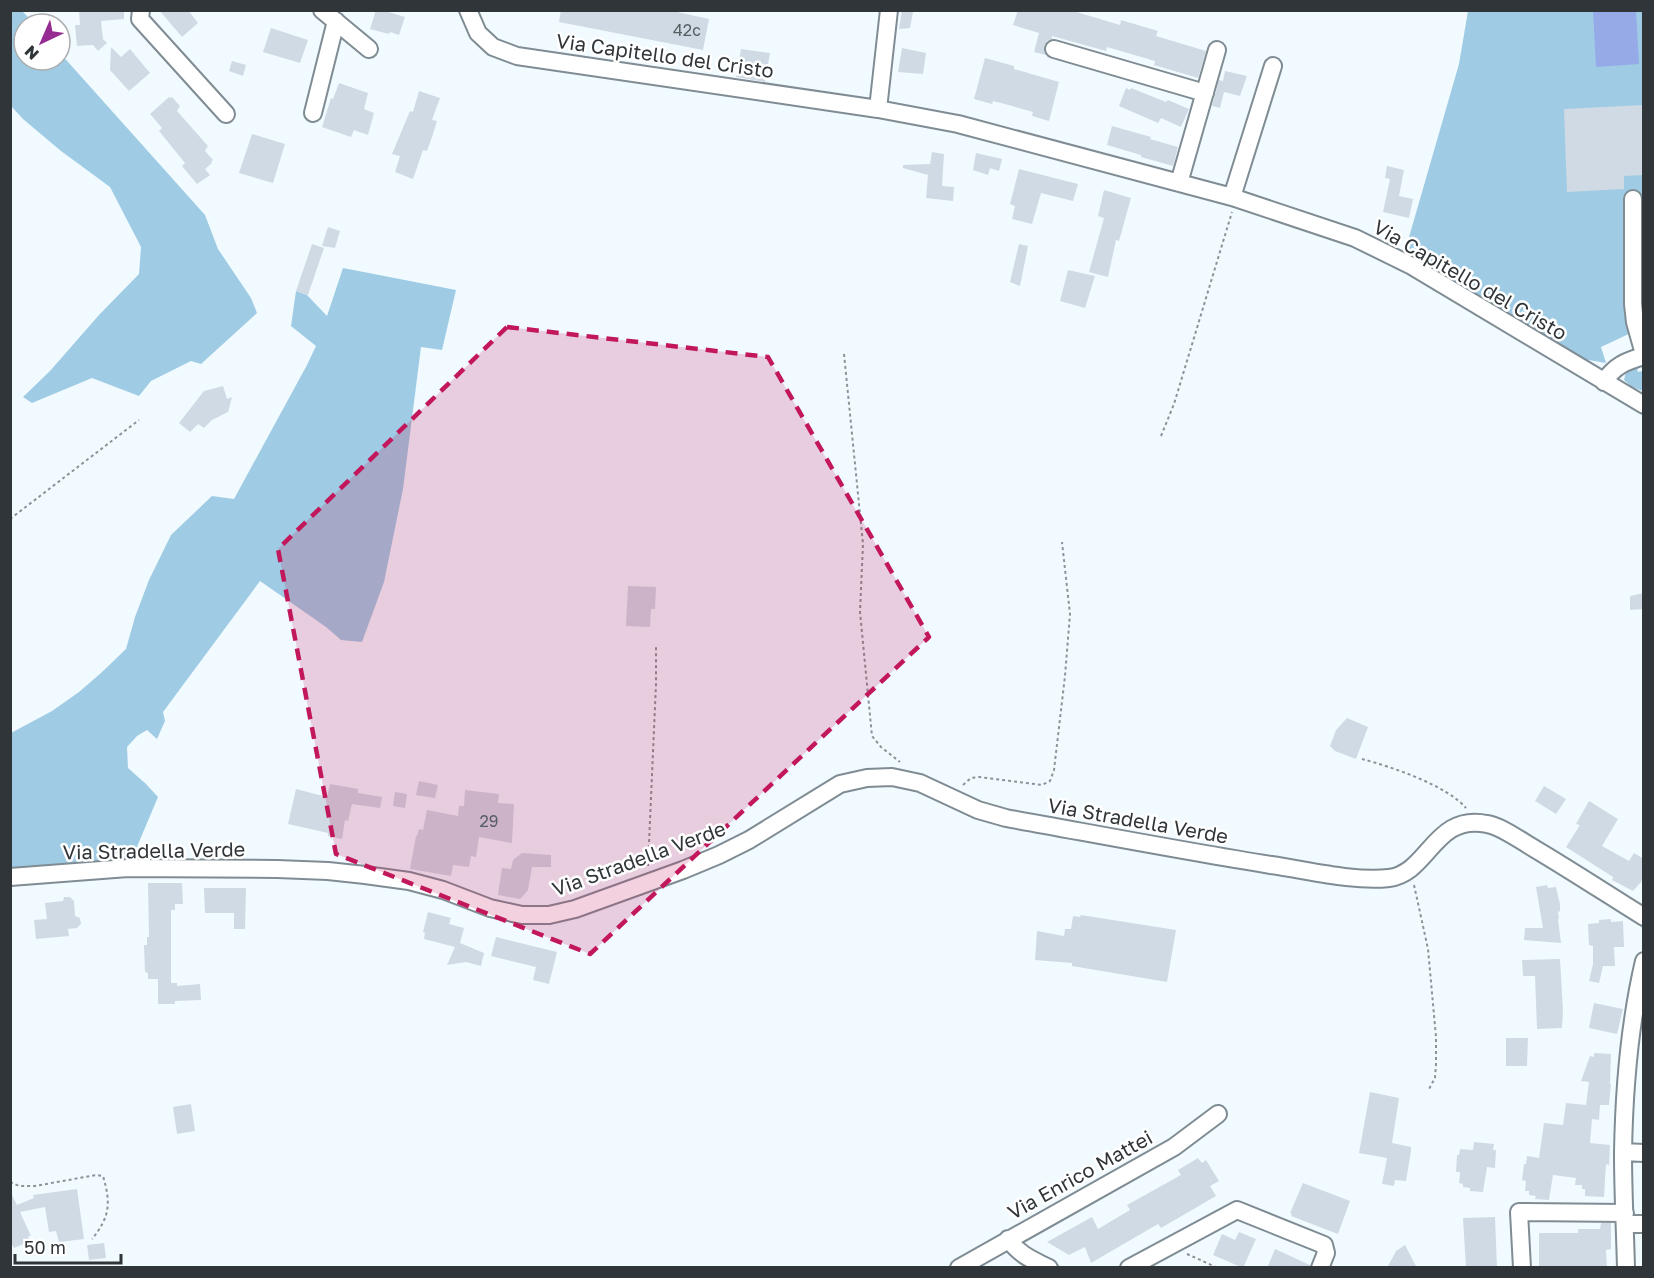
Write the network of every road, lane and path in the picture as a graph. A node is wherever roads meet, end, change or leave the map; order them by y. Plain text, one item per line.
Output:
1 (141, 10) edge
2 (322, 10) edge
3 (468, 10) edge
4 (889, 10) edge
5 (336, 21) junction
6 (369, 49) dead end
7 (1054, 49) dead end
8 (1217, 50) dead end
9 (1273, 66) dead end
10 (1205, 93) junction
11 (878, 109) junction
12 (313, 113) dead end
13 (226, 114) dead end
14 (1179, 183) junction
15 (1234, 198) junction
16 (1633, 199) dead end
17 (844, 354) dead end
18 (1644, 355) edge
19 (1604, 382) junction
20 (1644, 405) edge
21 (139, 420) dead end
22 (1161, 436) dead end
23 (10, 519) edge
24 (1062, 542) dead end
25 (656, 645) dead end
26 (1362, 759) dead end
27 (904, 765) dead end
28 (955, 801) junction
29 (1470, 823) junction
30 (1409, 870) junction
31 (10, 877) edge
32 (644, 883) junction
33 (1644, 917) edge
34 (1644, 961) edge
35 (1429, 1089) dead end
36 (1635, 1093) edge
37 (1218, 1114) dead end
38 (1623, 1152) junction
39 (1644, 1153) edge
40 (10, 1182) edge
41 (1625, 1219) junction
42 (1644, 1224) edge
43 (92, 1239) dead end
44 (1008, 1239) junction
45 (1175, 1242) junction
46 (959, 1268) edge
47 (1049, 1268) edge
48 (1129, 1268) edge
49 (1218, 1268) edge
50 (1320, 1268) edge
51 (1522, 1268) edge
52 (1626, 1268) edge

1 - 13 street
2 - 5 street
3 - 11 street, Via Capitello del Cristo
4 - 11 street
5 - 6 street
5 - 12 street
7 - 10 street
8 - 10 street
9 - 15 street
10 - 14 street
11 - 14 street, Via Capitello del Cristo
14 - 15 street, Via Capitello del Cristo
15 - 19 street, Via Capitello del Cristo
15 - 22 path
16 - 18 street
17 - 27 path
18 - 19 street
19 - 20 street, Via Capitello del Cristo
21 - 23 path
24 - 28 path
25 - 32 path
26 - 29 path
28 - 30 street, Via Stradella Verde
28 - 32 street, Via Stradella Verde
29 - 30 street
29 - 33 street
30 - 35 path
31 - 32 street, Via Stradella Verde
34 - 36 street
36 - 38 street
37 - 44 street, Via Enrico Mattei
38 - 39 street
38 - 41 street
40 - 43 path
41 - 42 street
41 - 51 street
41 - 52 street
44 - 46 street, Via Enrico Mattei
44 - 47 street
45 - 48 street
45 - 49 path
45 - 50 street

